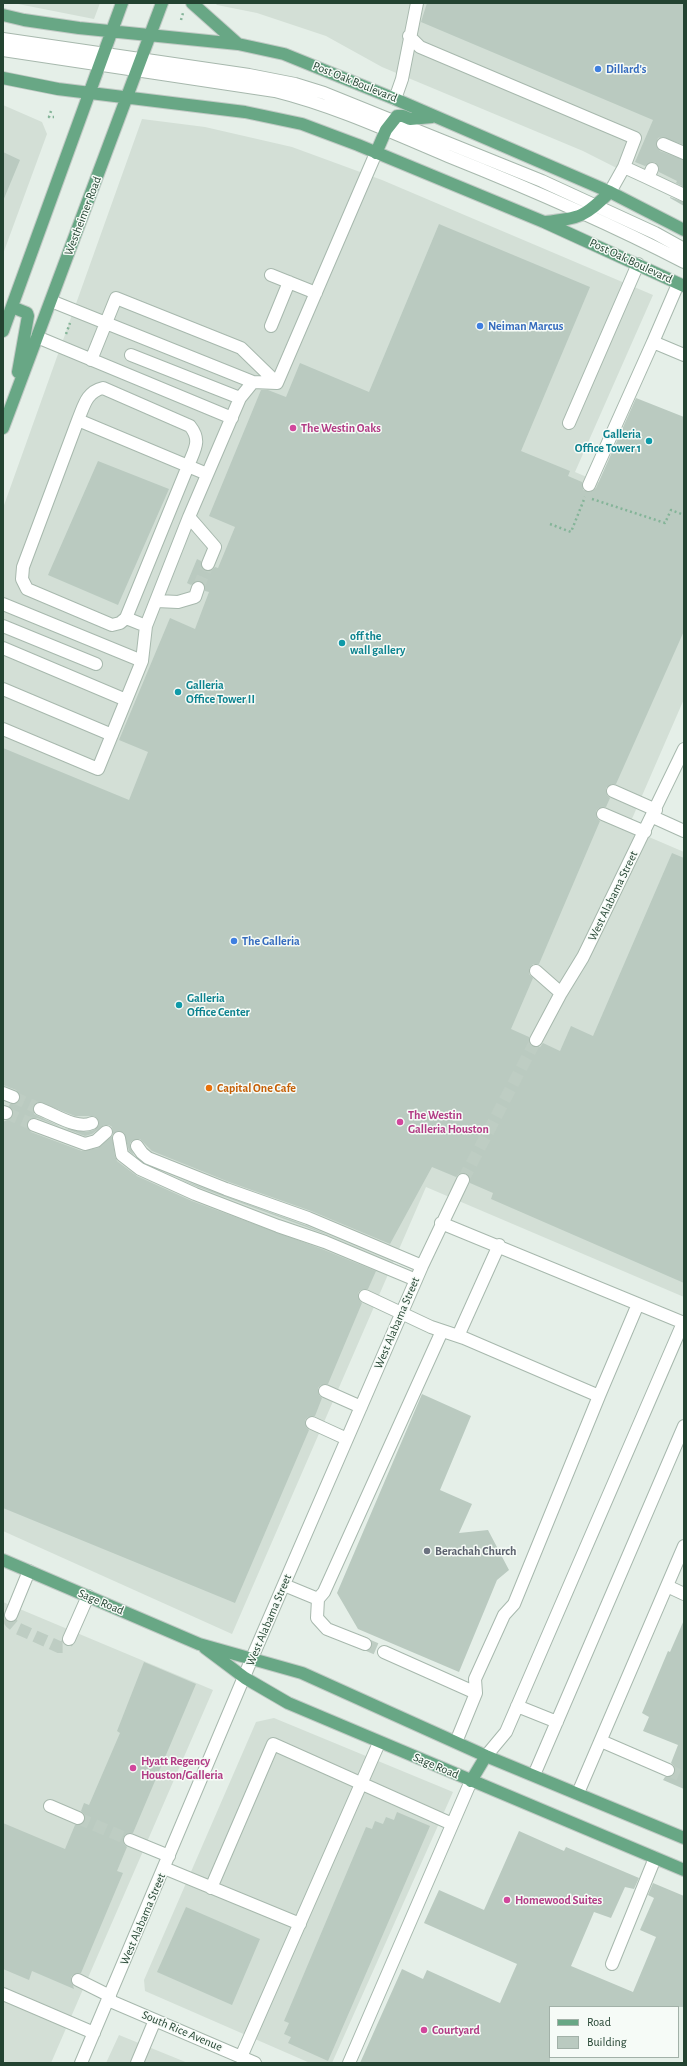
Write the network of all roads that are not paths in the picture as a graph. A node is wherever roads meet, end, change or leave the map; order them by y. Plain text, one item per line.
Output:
1 (122, 3) edge
2 (162, 3) edge
3 (192, 3) edge
4 (417, 3) edge
5 (3, 15) edge
6 (112, 31) junction
7 (150, 35) junction
8 (409, 36) junction
9 (3, 39) edge
10 (238, 44) junction
11 (3, 50) edge
12 (102, 59) junction
13 (139, 64) junction
14 (3, 78) edge
15 (90, 93) junction
16 (127, 98) junction
17 (395, 99) junction
18 (434, 117) junction
19 (390, 125) junction
20 (663, 144) dead end
21 (376, 153) junction
22 (684, 153) edge
23 (624, 168) junction
24 (610, 192) junction
25 (684, 195) edge
26 (596, 206) junction
27 (586, 214) junction
28 (544, 222) junction
29 (684, 230) edge
30 (684, 249) edge
31 (684, 262) edge
32 (638, 264) junction
33 (271, 275) dead end
34 (289, 282) junction
35 (681, 285) edge
36 (316, 293) junction
37 (51, 301) junction
38 (12, 307) junction
39 (106, 323) junction
40 (271, 326) dead end
41 (3, 331) edge
42 (37, 337) junction
43 (653, 342) junction
44 (131, 355) dead end
45 (684, 355) edge
46 (91, 360) junction
47 (253, 382) junction
48 (277, 383) junction
49 (240, 398) junction
50 (12, 404) junction
51 (232, 418) junction
52 (78, 420) junction
53 (569, 423) dead end
54 (3, 428) edge
55 (188, 466) junction
56 (208, 474) junction
57 (589, 485) dead end
58 (189, 517) junction
59 (208, 564) tunnel mouth
60 (198, 588) tunnel mouth
61 (157, 601) junction
62 (3, 604) edge
63 (126, 618) junction
64 (3, 626) edge
65 (146, 626) junction
66 (3, 648) edge
67 (142, 661) junction
68 (96, 664) dead end
69 (3, 689) edge
70 (126, 700) junction
71 (3, 728) edge
72 (112, 735) junction
73 (684, 749) edge
74 (613, 792) dead end
75 (603, 814) dead end
76 (654, 814) junction
77 (684, 831) edge
78 (645, 832) junction
79 (536, 971) dead end
80 (561, 993) junction
81 (536, 1040) tunnel mouth
82 (40, 1109) tunnel mouth
83 (92, 1123) dead end
84 (34, 1125) tunnel mouth
85 (106, 1132) dead end
86 (119, 1138) dead end
87 (137, 1146) dead end
88 (463, 1180) tunnel mouth
89 (441, 1223) junction
90 (499, 1245) junction
91 (422, 1266) junction
92 (416, 1280) junction
93 (365, 1296) dead end
94 (638, 1304) junction
95 (402, 1313) junction
96 (684, 1323) edge
97 (442, 1330) junction
98 (458, 1336) junction
99 (325, 1391) dead end
100 (599, 1396) junction
101 (361, 1406) junction
102 (312, 1423) dead end
103 (684, 1426) edge
104 (348, 1439) junction
105 (683, 1553) edge
106 (3, 1560) edge
107 (29, 1571) junction
108 (284, 1584) junction
109 (667, 1586) junction
110 (684, 1594) edge
111 (88, 1596) junction
112 (318, 1599) junction
113 (11, 1615) dead end
114 (69, 1639) tunnel mouth
115 (199, 1644) junction
116 (365, 1644) tunnel mouth
117 (384, 1652) tunnel mouth
118 (252, 1658) junction
119 (245, 1678) junction
120 (476, 1693) junction
121 (517, 1706) junction
122 (557, 1722) junction
123 (600, 1741) junction
124 (456, 1742) junction
125 (379, 1743) junction
126 (486, 1756) junction
127 (668, 1770) tunnel mouth
128 (534, 1775) junction
129 (471, 1781) junction
130 (362, 1784) junction
131 (578, 1794) junction
132 (50, 1806) dead end
133 (78, 1818) tunnel mouth
134 (452, 1824) junction
135 (684, 1838) edge
136 (130, 1840) tunnel mouth
137 (169, 1856) junction
138 (655, 1858) junction
139 (164, 1868) junction
140 (684, 1870) edge
141 (211, 1888) junction
142 (300, 1924) junction
143 (612, 1964) dead end
144 (78, 1980) dead end
145 (3, 1994) edge
146 (109, 1998) junction
147 (155, 2020) junction
148 (94, 2033) junction
149 (242, 2057) junction
150 (81, 2063) edge
151 (137, 2063) edge
152 (255, 2063) edge
153 (349, 2063) edge

1 - 6 main road
2 - 7 main road, Westheimer Road
3 - 10 main road
4 - 8 street
5 - 6 main road, Post Oak Boulevard
6 - 7 main road, Post Oak Boulevard
6 - 12 main road
7 - 10 main road, Post Oak Boulevard
7 - 13 main road, Westheimer Road
8 - 17 street
8 - 23 street
9 - 12 street
10 - 17 main road, Post Oak Boulevard
11 - 12 street
12 - 13 street
12 - 15 main road
13 - 16 main road, Westheimer Road
13 - 19 street
14 - 15 main road, Post Oak Boulevard
15 - 16 main road, Post Oak Boulevard
15 - 38 main road
16 - 21 main road, Post Oak Boulevard
16 - 37 main road, Westheimer Road
17 - 18 main road, Post Oak Boulevard
18 - 19 main road
18 - 24 main road, Post Oak Boulevard
19 - 21 main road
19 - 26 street
19 - 27 street
20 - 22 street
21 - 28 main road, Post Oak Boulevard
21 - 36 street
23 - 24 street
23 - 25 street
24 - 26 main road
24 - 29 main road, Post Oak Boulevard
26 - 27 main road
26 - 30 street
27 - 28 main road
27 - 31 street
28 - 32 main road, Post Oak Boulevard
32 - 35 main road, Post Oak Boulevard
32 - 53 street
33 - 34 street
34 - 36 street
34 - 40 street
35 - 43 street
36 - 48 street
37 - 39 street
37 - 42 main road, Westheimer Road
38 - 41 main road
38 - 50 main road
39 - 46 street
39 - 47 street
39 - 48 street
42 - 46 street
42 - 50 main road, Westheimer Road
43 - 45 street
43 - 57 street
44 - 49 street
46 - 51 street
47 - 48 street
47 - 49 street
49 - 51 street
50 - 54 main road, Westheimer Road
51 - 56 street
52 - 55 street
52 - 55 street
52 - 63 street
55 - 56 street
55 - 63 street
56 - 58 street
58 - 59 street
58 - 61 street
60 - 61 street
61 - 65 street
62 - 67 street
63 - 65 street
64 - 68 street
65 - 67 street
66 - 70 street
67 - 70 street
69 - 72 street
70 - 72 street
71 - 72 street
73 - 76 street, West Alabama Street
74 - 76 street
75 - 78 street
76 - 77 street
76 - 78 street, West Alabama Street
78 - 80 street, West Alabama Street
79 - 80 street
80 - 81 street, West Alabama Street
82 - 83 street
84 - 85 street
86 - 92 street
87 - 91 street
88 - 89 street, West Alabama Street
89 - 90 street
89 - 91 street, West Alabama Street
90 - 94 street
90 - 98 street
91 - 92 street, West Alabama Street
92 - 95 street, West Alabama Street
93 - 95 street
94 - 96 street
94 - 100 street
95 - 97 street
95 - 101 street, West Alabama Street
96 - 121 street
97 - 98 street
97 - 112 street
98 - 100 street
99 - 101 street
100 - 120 street
101 - 104 street, West Alabama Street
102 - 104 street
103 - 122 street
104 - 108 street, West Alabama Street
105 - 109 street
106 - 107 main road, Sage Road
107 - 111 main road, Sage Road
107 - 113 street
108 - 112 street
108 - 118 street, West Alabama Street
109 - 110 street
109 - 123 street
111 - 114 street
111 - 115 main road, Sage Road
112 - 116 street
115 - 118 main road, Sage Road
115 - 119 main road, Sage Road
117 - 120 street
118 - 119 street, West Alabama Street
118 - 124 main road, Sage Road
119 - 125 main road, Sage Road
119 - 137 street, West Alabama Street
120 - 124 street
121 - 122 street
121 - 126 street
122 - 128 street
123 - 127 street
123 - 131 street
124 - 126 main road, Sage Road
125 - 129 main road, Sage Road
125 - 130 street
126 - 128 main road, Sage Road
126 - 129 main road
128 - 131 main road, Sage Road
129 - 134 street
129 - 138 main road, Sage Road
130 - 134 street
130 - 141 street
130 - 142 street
131 - 135 main road, Sage Road
132 - 133 street
134 - 153 street
136 - 137 street
137 - 139 street, West Alabama Street
138 - 140 main road, Sage Road
138 - 143 street
139 - 141 street
139 - 146 street, West Alabama Street
141 - 142 street
142 - 149 street
144 - 146 street, South Rice Avenue
145 - 148 street
146 - 147 street, South Rice Avenue
146 - 148 street, West Alabama Street
147 - 149 street, South Rice Avenue
147 - 151 street
148 - 150 street, West Alabama Street
149 - 152 street, South Rice Avenue

